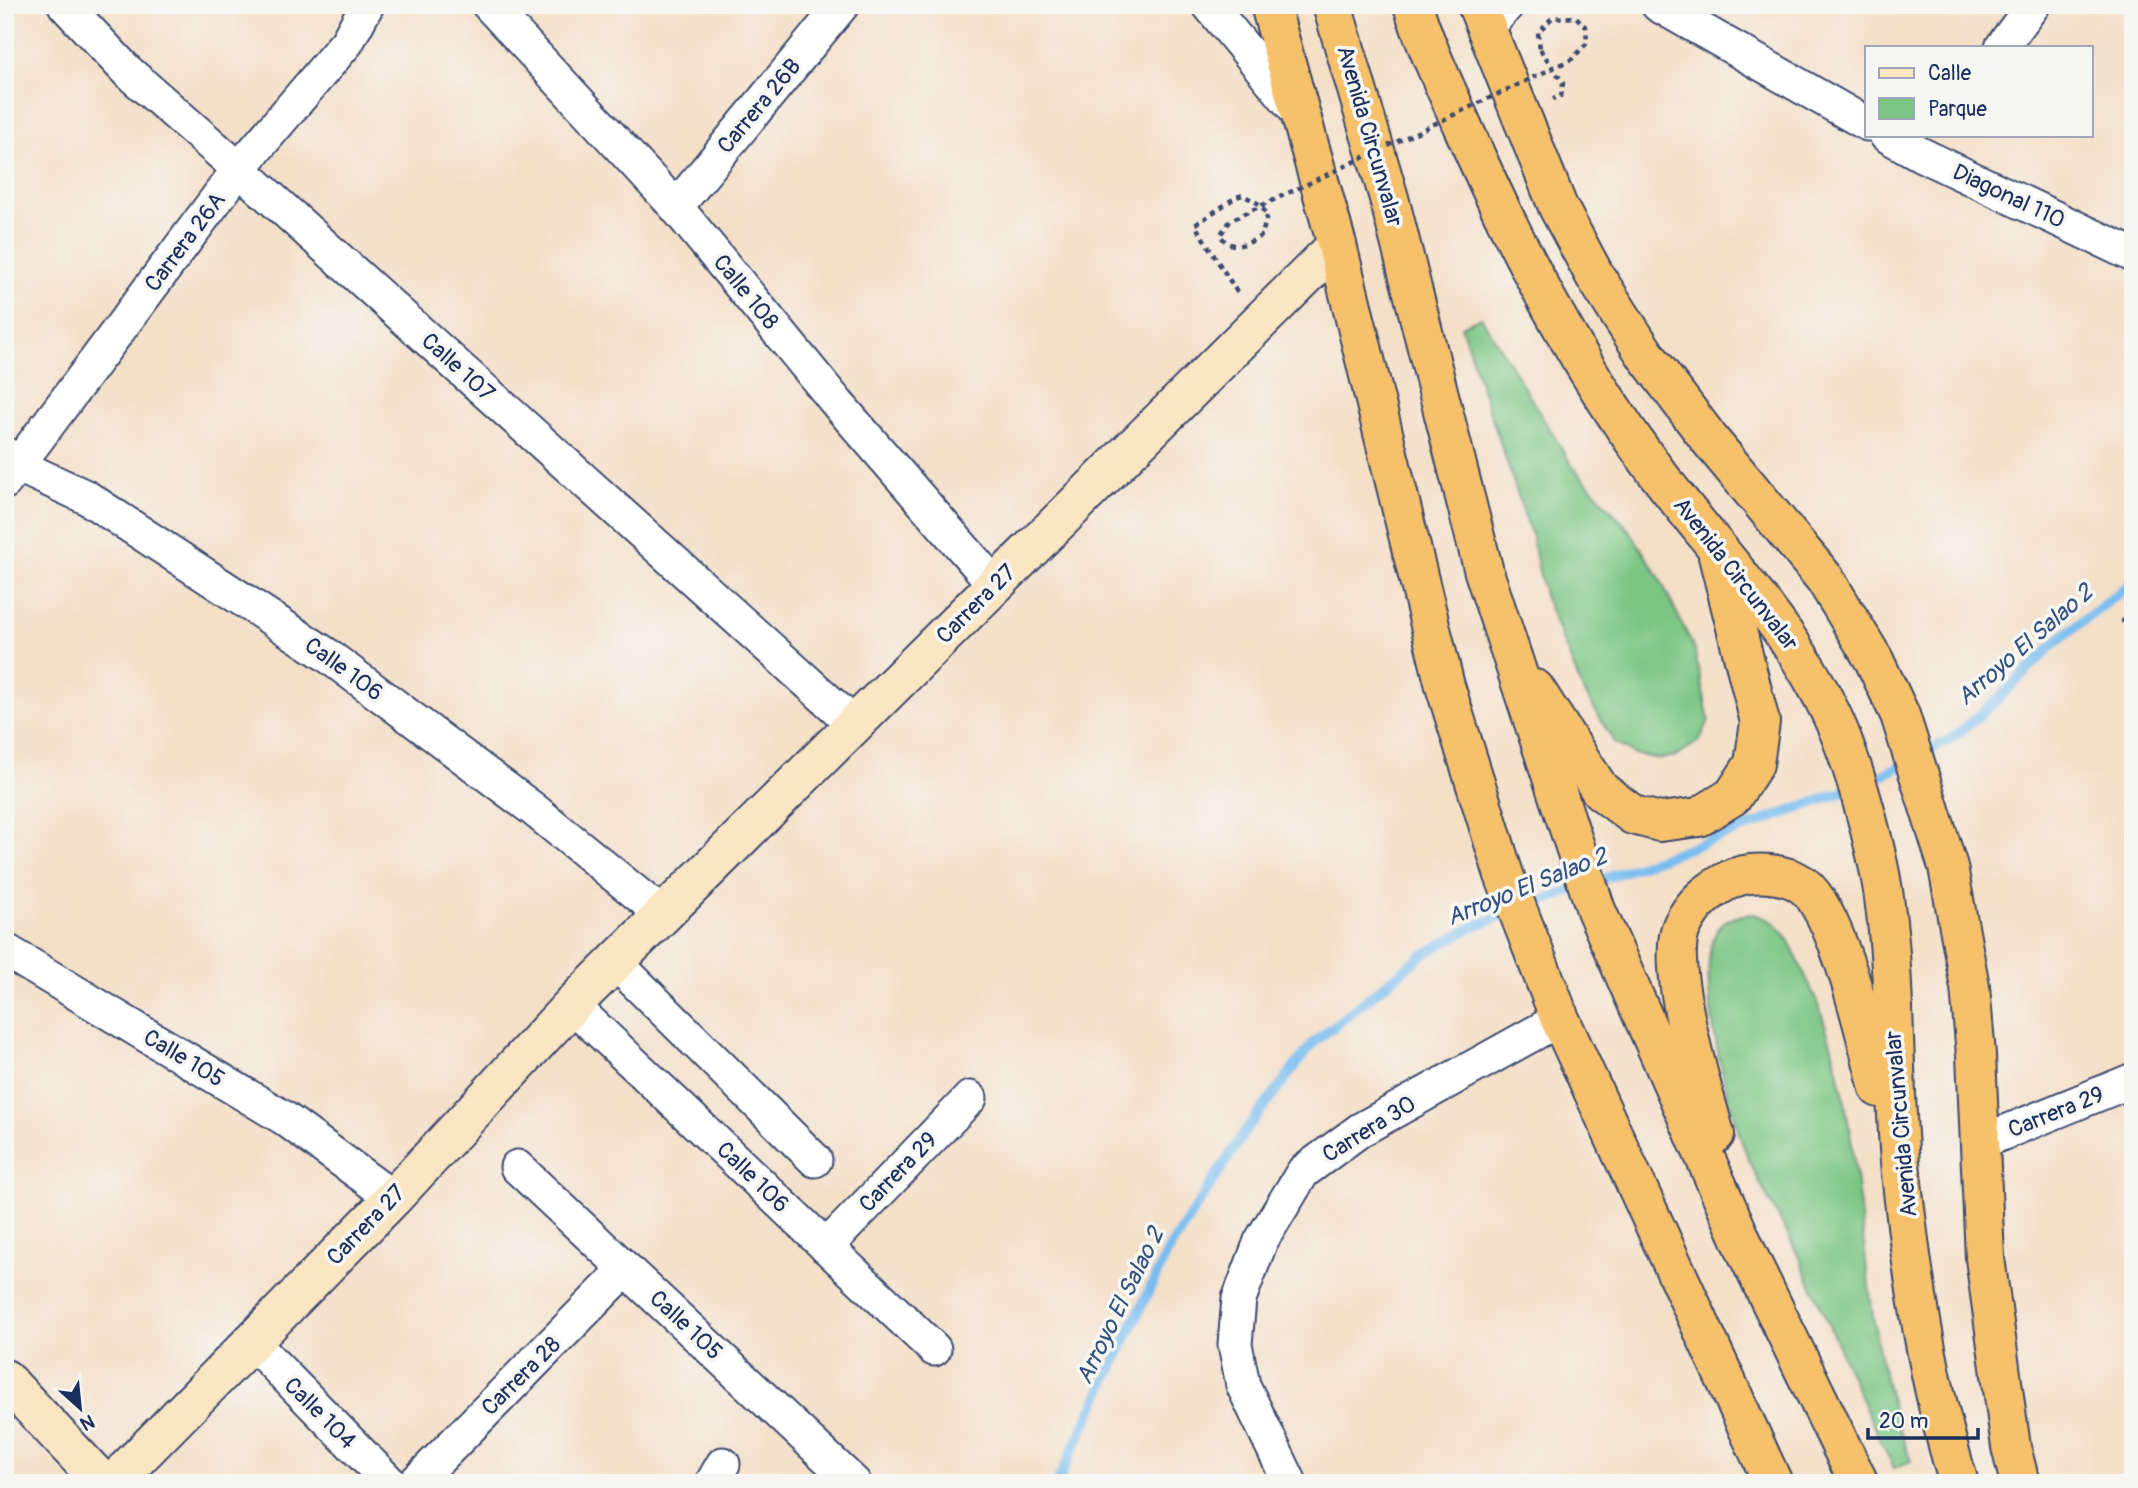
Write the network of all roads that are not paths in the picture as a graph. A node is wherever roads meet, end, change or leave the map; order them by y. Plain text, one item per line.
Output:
1 (65, 5) edge
2 (367, 5) edge
3 (489, 5) edge
4 (842, 5) edge
5 (1209, 5) edge
6 (1270, 5) edge
7 (1332, 5) edge
8 (1413, 5) edge
9 (1658, 5) edge
10 (2033, 5) edge
11 (1490, 13) edge
12 (2003, 46) edge
13 (1301, 116) junction
14 (1865, 123) edge
15 (1890, 136) edge
16 (1930, 145) edge
17 (239, 169) junction
18 (676, 207) junction
19 (1337, 245) junction
20 (2133, 255) edge
21 (10, 468) edge
22 (1716, 547) junction
23 (995, 585) junction
24 (1504, 640) junction
25 (855, 725) junction
26 (662, 914) junction
27 (5, 950) edge
28 (616, 963) junction
29 (572, 1004) junction
30 (1560, 1019) junction
31 (2133, 1080) edge
32 (970, 1097) dead end
33 (1979, 1143) junction
34 (815, 1160) dead end
35 (517, 1167) dead end
36 (1901, 1173) junction
37 (393, 1198) junction
38 (826, 1247) junction
39 (1748, 1255) junction
40 (626, 1269) junction
41 (252, 1342) junction
42 (934, 1349) dead end
43 (5, 1379) edge
44 (103, 1483) edge
45 (113, 1483) edge
46 (390, 1483) edge
47 (415, 1483) edge
48 (854, 1483) edge
49 (1290, 1483) edge
50 (1773, 1483) edge
51 (1859, 1483) edge
52 (1959, 1483) edge
53 (2020, 1483) edge

1 - 17 street, Calle 107
2 - 17 street, Carrera 26A
3 - 18 street, Calle 108
4 - 18 street, Carrera 26B
5 - 13 street
6 - 13 highway
7 - 24 highway, Avenida Circunvalar
8 - 22 highway, Avenida Circunvalar
9 - 14 street
10 - 12 street
11 - 33 highway
13 - 19 highway
15 - 16 street, Diagonal 110
16 - 20 street, Diagonal 110
17 - 21 street, Carrera 26A
17 - 25 street, Calle 107
18 - 23 street, Calle 108
19 - 23 street, Carrera 27
19 - 30 highway
21 - 26 street, Calle 106
22 - 24 highway
22 - 36 highway, Avenida Circunvalar
23 - 25 street, Carrera 27
24 - 39 highway, Avenida Circunvalar
25 - 26 street, Carrera 27
26 - 28 street, Carrera 27
27 - 37 street, Calle 105
28 - 29 street, Carrera 27
28 - 34 street
29 - 37 street, Carrera 27
29 - 38 street, Calle 106
30 - 49 street, Carrera 30
30 - 50 highway
31 - 33 street, Carrera 29
32 - 38 street, Carrera 29
33 - 53 highway
35 - 40 street, Calle 105
36 - 39 highway
36 - 52 highway, Avenida Circunvalar
37 - 41 street, Carrera 27
38 - 42 street, Calle 106
39 - 51 highway, Avenida Circunvalar
40 - 47 street, Carrera 28
40 - 48 street, Calle 105
41 - 45 street, Carrera 27
41 - 46 street, Calle 104
43 - 44 street

